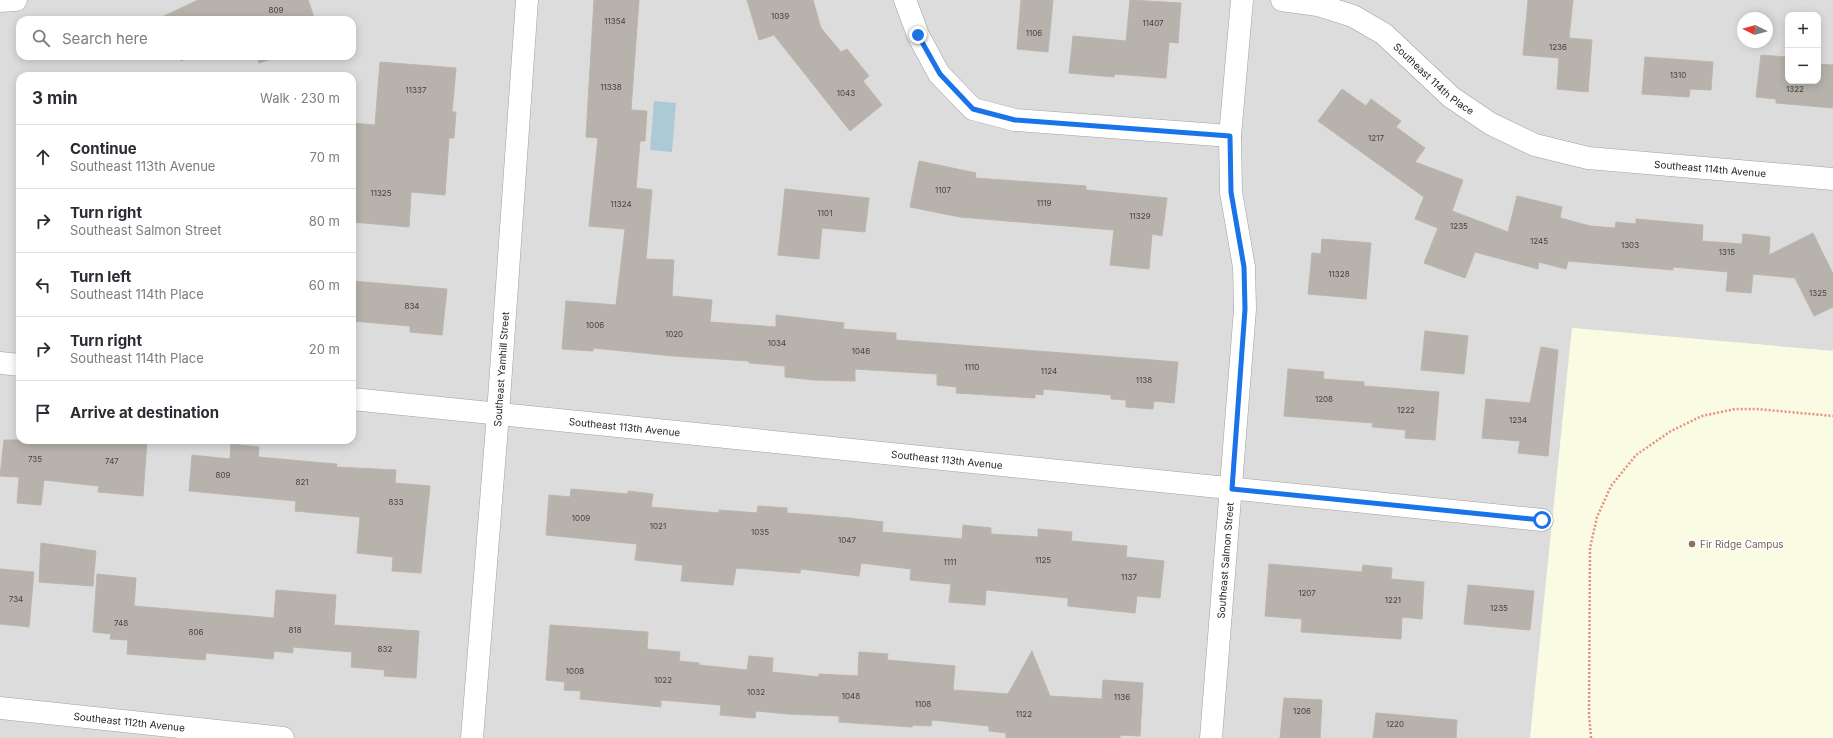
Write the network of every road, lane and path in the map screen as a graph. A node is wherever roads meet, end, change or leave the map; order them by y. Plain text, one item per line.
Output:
1 (16, 0) edge
2 (527, 0) edge
3 (905, 0) edge
4 (1242, 0) edge
5 (1282, 0) edge
6 (0, 1) edge
7 (1230, 136) junction
8 (1588, 158) joint
9 (1833, 179) edge
10 (0, 363) edge
11 (16, 365) edge
12 (356, 399) edge
13 (498, 414) junction
14 (1833, 416) edge
15 (1232, 489) junction
16 (1542, 520) dead end
17 (0, 708) edge
18 (283, 738) edge
19 (472, 738) edge
20 (1211, 738) edge
21 (1590, 738) edge

1 - 6 street
2 - 13 street, Southeast Yamhill Street
3 - 7 street
4 - 7 street, Southeast Salmon Street
5 - 8 street, Southeast 114th Place
7 - 15 street, Southeast Salmon Street
8 - 9 street, Southeast 114th Avenue
10 - 11 street
12 - 13 street, Southeast 113th Avenue
13 - 15 street, Southeast 113th Avenue
13 - 19 street, Southeast Yamhill Street
14 - 21 path
15 - 16 street, Southeast 113th Avenue
15 - 20 street, Southeast Salmon Street
17 - 18 street, Southeast 112th Avenue

